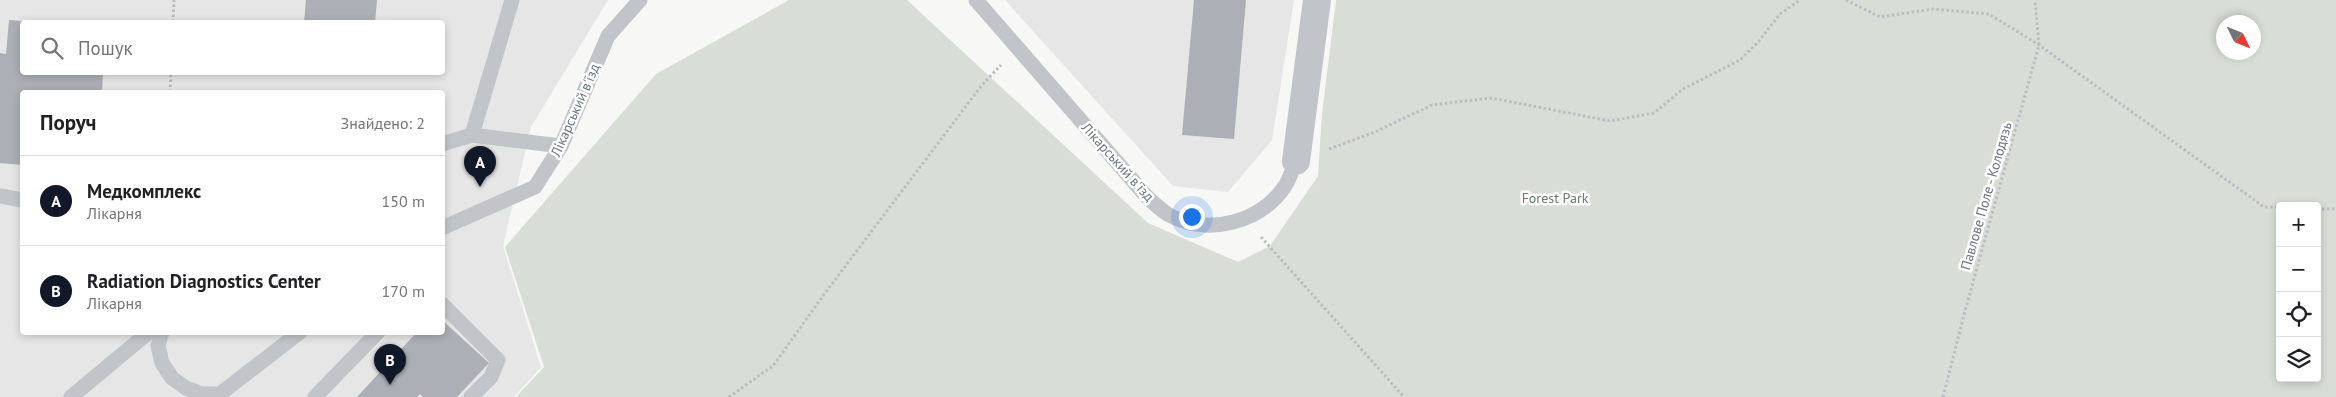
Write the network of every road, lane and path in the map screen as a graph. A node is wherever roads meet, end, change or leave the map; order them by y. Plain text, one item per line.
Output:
1 (174, 0) edge
2 (512, 0) edge
3 (640, 0) edge
4 (976, 0) edge
5 (1317, 0) edge
6 (1800, 0) edge
7 (1846, 0) edge
8 (2035, 0) edge
9 (173, 20) edge
10 (2039, 45) junction
11 (1018, 48) junction
12 (171, 75) edge
13 (170, 90) edge
14 (472, 135) junction
15 (445, 143) edge
16 (561, 146) junction
17 (1296, 161) junction
18 (0, 196) edge
19 (20, 200) edge
20 (2276, 207) edge
21 (2321, 208) edge
22 (2336, 209) edge
23 (1245, 219) junction
24 (445, 227) edge
25 (445, 307) edge
26 (145, 335) edge
27 (161, 335) edge
28 (296, 335) edge
29 (375, 335) edge
30 (71, 397) edge
31 (315, 397) edge
32 (471, 397) edge
33 (728, 397) edge
34 (1404, 397) edge
35 (1943, 397) edge

1 - 9 path
2 - 14 lane
3 - 16 lane, Лікарський в'їзд
4 - 11 lane, Лікарський в'їзд
5 - 17 street, Лікарський в'їзд
6 - 17 path
7 - 10 path
8 - 10 path, Павлове Поле - Колодязь
10 - 20 path
10 - 35 path, Павлове Поле - Колодязь
11 - 23 lane, Лікарський в'їзд
11 - 33 path
12 - 13 path
14 - 15 lane
14 - 16 lane
16 - 24 lane, Лікарський в'їзд
17 - 23 lane, Лікарський в'їзд
18 - 19 lane
21 - 22 path
23 - 34 path
25 - 32 lane
26 - 30 lane
27 - 28 lane
29 - 31 lane

